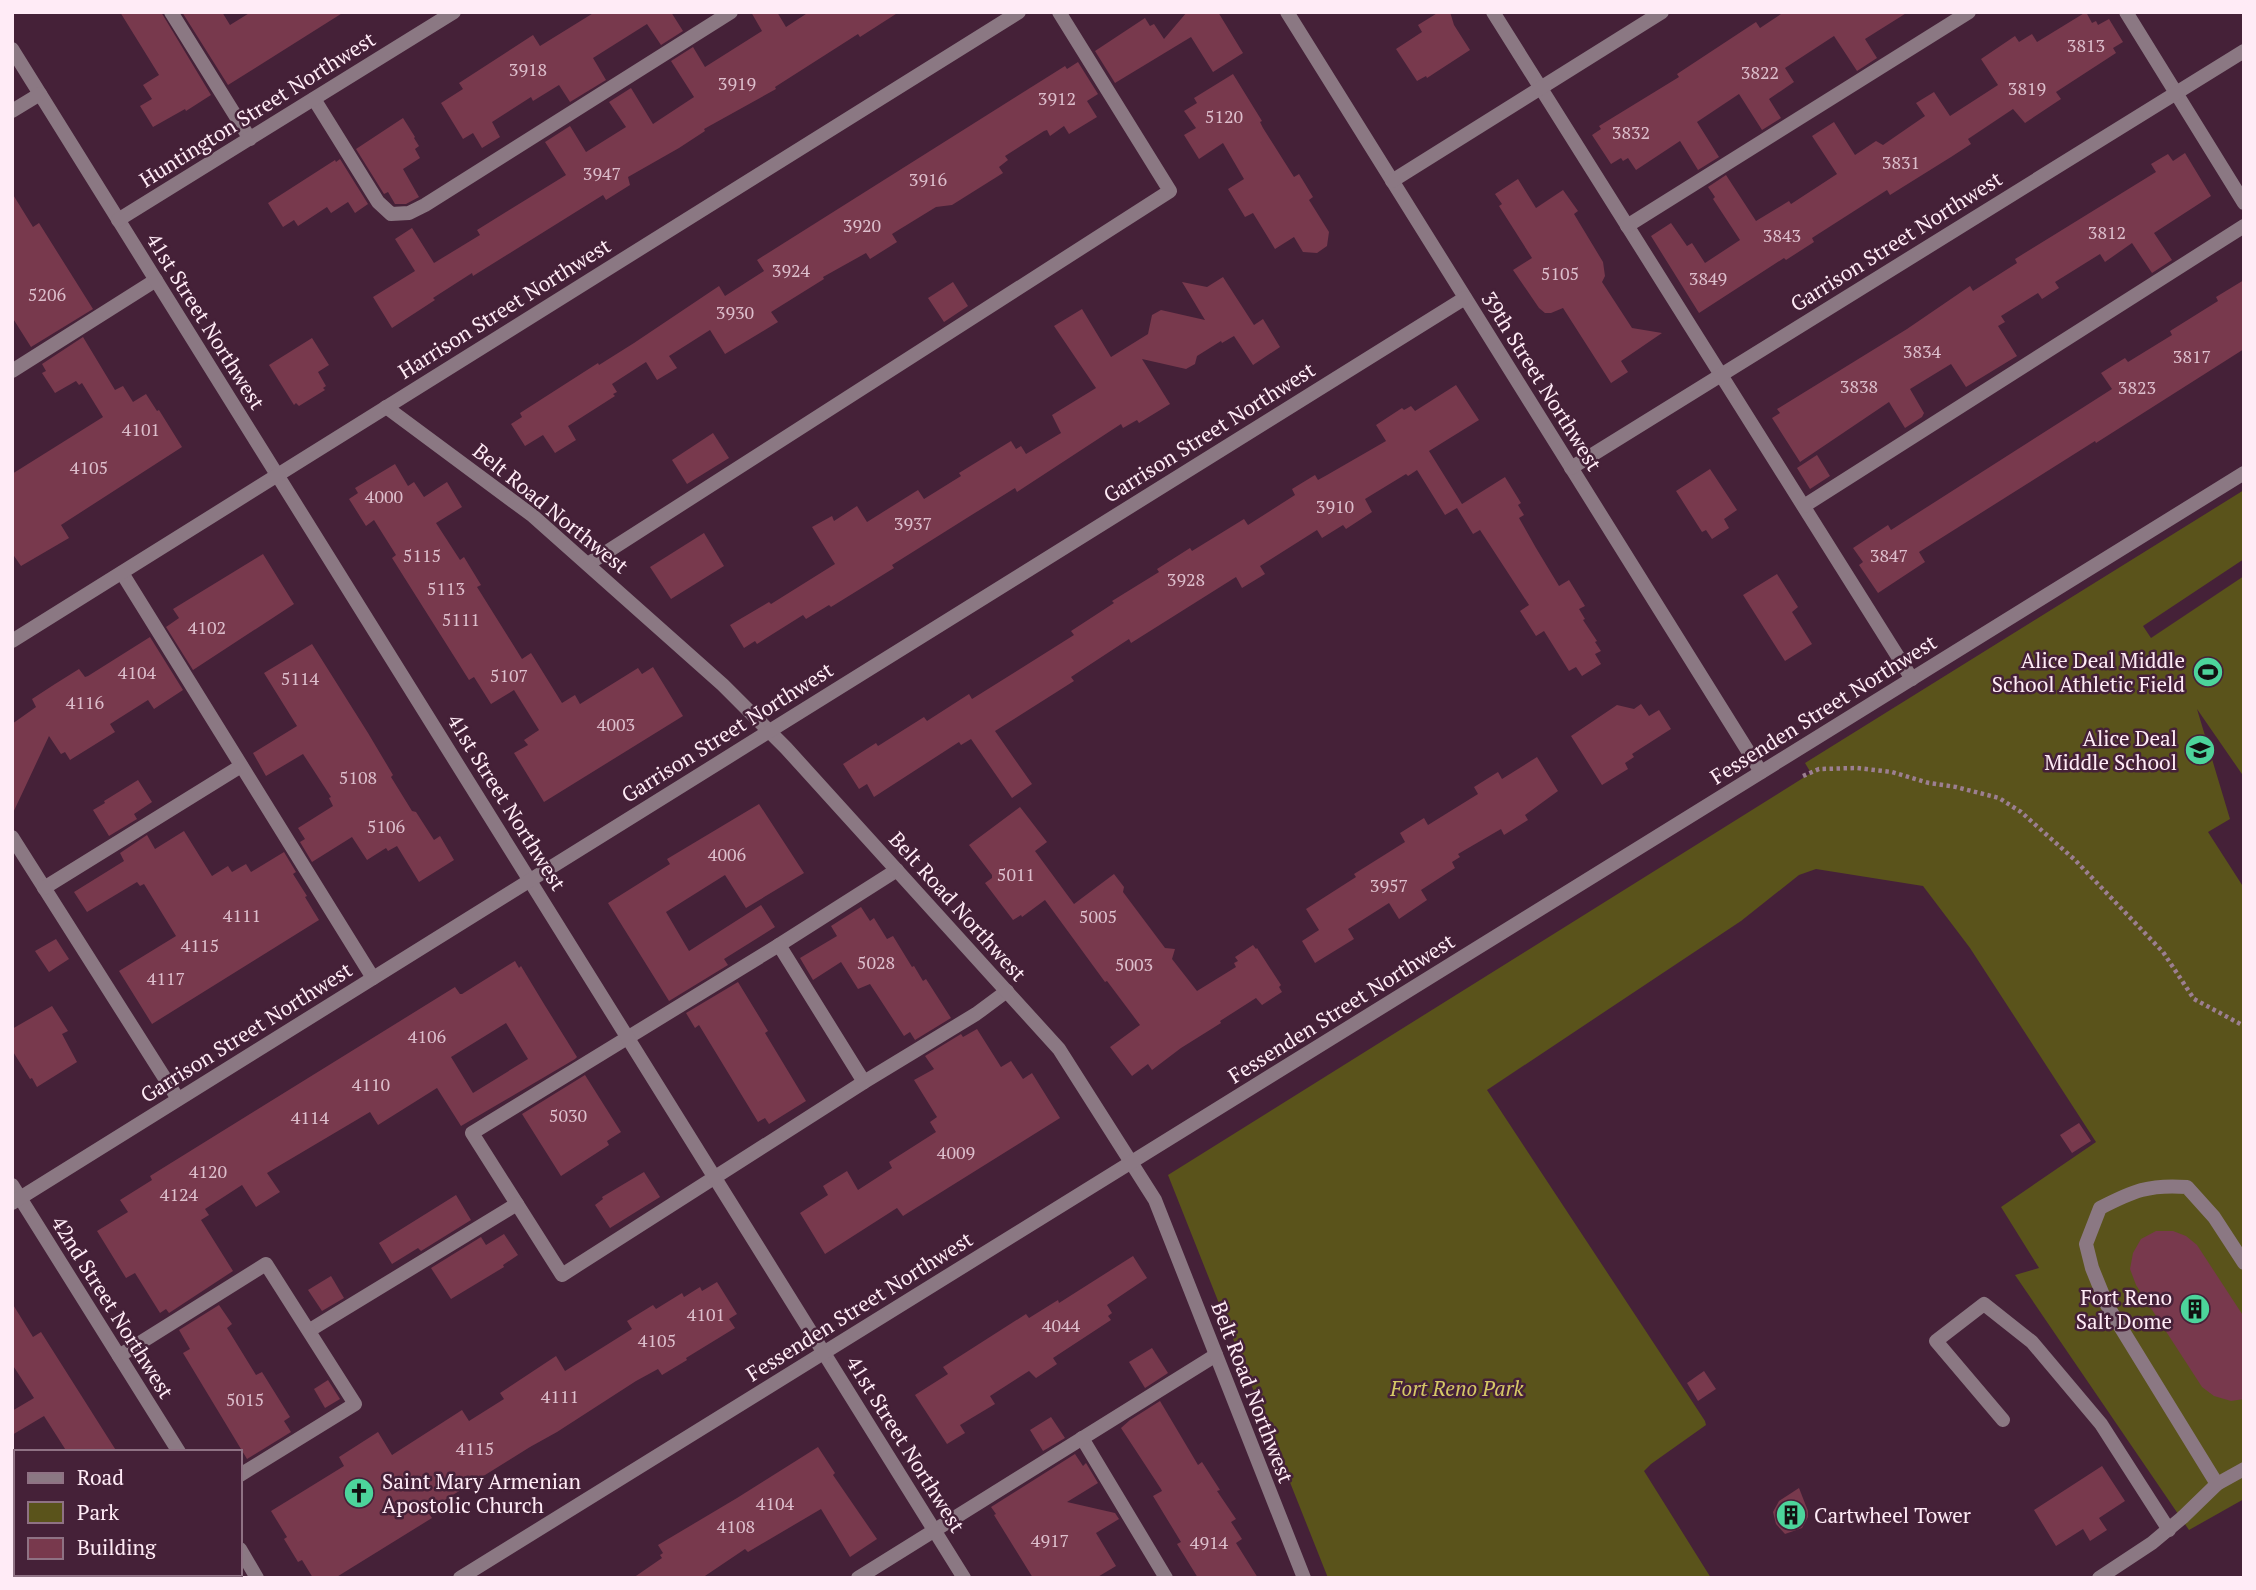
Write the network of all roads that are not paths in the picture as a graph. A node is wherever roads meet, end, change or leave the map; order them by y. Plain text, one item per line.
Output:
1 (172, 12) edge
2 (454, 12) edge
3 (732, 12) edge
4 (1019, 12) edge
5 (1059, 12) edge
6 (1287, 12) edge
7 (1493, 12) edge
8 (1662, 12) edge
9 (1969, 12) edge
10 (2126, 12) edge
11 (12, 50) edge
12 (2244, 51) edge
13 (1541, 88) junction
14 (2176, 93) junction
15 (40, 94) junction
16 (314, 99) junction
17 (12, 111) edge
18 (250, 138) junction
19 (1392, 181) junction
20 (2244, 203) edge
21 (118, 220) junction
22 (1627, 226) junction
23 (2244, 226) edge
24 (156, 280) junction
25 (1465, 298) junction
26 (12, 371) edge
27 (1720, 375) junction
28 (386, 407) junction
29 (1571, 468) junction
30 (2244, 474) edge
31 (278, 475) junction
32 (1804, 506) junction
33 (588, 564) junction
34 (122, 573) junction
35 (12, 641) edge
36 (1912, 679) junction
37 (769, 730) junction
38 (242, 766) junction
39 (1761, 772) junction
40 (12, 837) edge
41 (897, 870) junction
42 (530, 879) junction
43 (44, 888) junction
44 (779, 945) junction
45 (373, 978) junction
46 (1007, 991) junction
47 (628, 1037) junction
48 (864, 1082) junction
49 (178, 1099) junction
50 (1131, 1162) junction
51 (715, 1177) junction
52 (12, 1185) edge
53 (16, 1200) edge
54 (517, 1205) junction
55 (2244, 1263) edge
56 (310, 1330) junction
57 (824, 1352) junction
58 (1216, 1355) junction
59 (119, 1356) junction
60 (2003, 1420) dead end
61 (1082, 1438) junction
62 (178, 1450) edge
63 (2244, 1469) edge
64 (242, 1474) edge
65 (2217, 1484) junction
66 (934, 1529) junction
67 (2169, 1530) junction
68 (242, 1552) edge
69 (257, 1578) edge
70 (460, 1578) edge
71 (858, 1578) edge
72 (964, 1578) edge
73 (1166, 1578) edge
74 (1304, 1578) edge
75 (2099, 1578) edge

1 - 18 street
2 - 16 street, Huntington Street Northwest
3 - 16 street
4 - 28 street, Harrison Street Northwest
5 - 33 street
6 - 19 street, 39th Street Northwest
7 - 13 street
8 - 13 street
9 - 22 street
10 - 14 street
11 - 15 street, 41st Street Northwest
12 - 14 street, Garrison Street Northwest
13 - 19 street
13 - 22 street
14 - 20 street
14 - 27 street, Garrison Street Northwest
15 - 17 street
15 - 21 street, 41st Street Northwest
16 - 18 street, Huntington Street Northwest
18 - 21 street, Huntington Street Northwest
19 - 25 street, 39th Street Northwest
21 - 24 street, 41st Street Northwest
22 - 27 street
23 - 32 street
24 - 26 street
24 - 31 street, 41st Street Northwest
25 - 29 street, 39th Street Northwest
25 - 37 street, Garrison Street Northwest
27 - 29 street, Garrison Street Northwest
27 - 32 street
28 - 31 street, Harrison Street Northwest
28 - 33 street, Belt Road Northwest
29 - 39 street, 39th Street Northwest
30 - 36 street, Fessenden Street Northwest
31 - 34 street, Harrison Street Northwest
31 - 42 street, 41st Street Northwest
32 - 36 street
33 - 37 street, Belt Road Northwest
34 - 35 street, Harrison Street Northwest
34 - 38 street
36 - 39 street, Fessenden Street Northwest
37 - 41 street, Belt Road Northwest
37 - 42 street, Garrison Street Northwest
38 - 43 street
38 - 45 street
39 - 50 street, Fessenden Street Northwest
40 - 43 street
41 - 44 street
41 - 46 street, Belt Road Northwest
42 - 45 street, Garrison Street Northwest
42 - 47 street, 41st Street Northwest
43 - 49 street
44 - 47 street
44 - 48 street
45 - 49 street, Garrison Street Northwest
46 - 48 street
46 - 50 street, Belt Road Northwest
47 - 51 street, 41st Street Northwest
47 - 54 street
48 - 51 street
49 - 53 street, Garrison Street Northwest
50 - 57 street, Fessenden Street Northwest
50 - 58 street, Belt Road Northwest
51 - 54 street
51 - 57 street, 41st Street Northwest
52 - 53 street, 42nd Street Northwest
53 - 59 street, 42nd Street Northwest
54 - 56 street
55 - 65 street
56 - 59 street
56 - 64 street
57 - 66 street, 41st Street Northwest
57 - 70 street, Fessenden Street Northwest
58 - 61 street
58 - 74 street, Belt Road Northwest
59 - 62 street, 42nd Street Northwest
60 - 67 street
61 - 66 street
61 - 73 street
63 - 65 street
65 - 67 street
66 - 71 street
66 - 72 street, 41st Street Northwest
67 - 75 street
68 - 69 street

